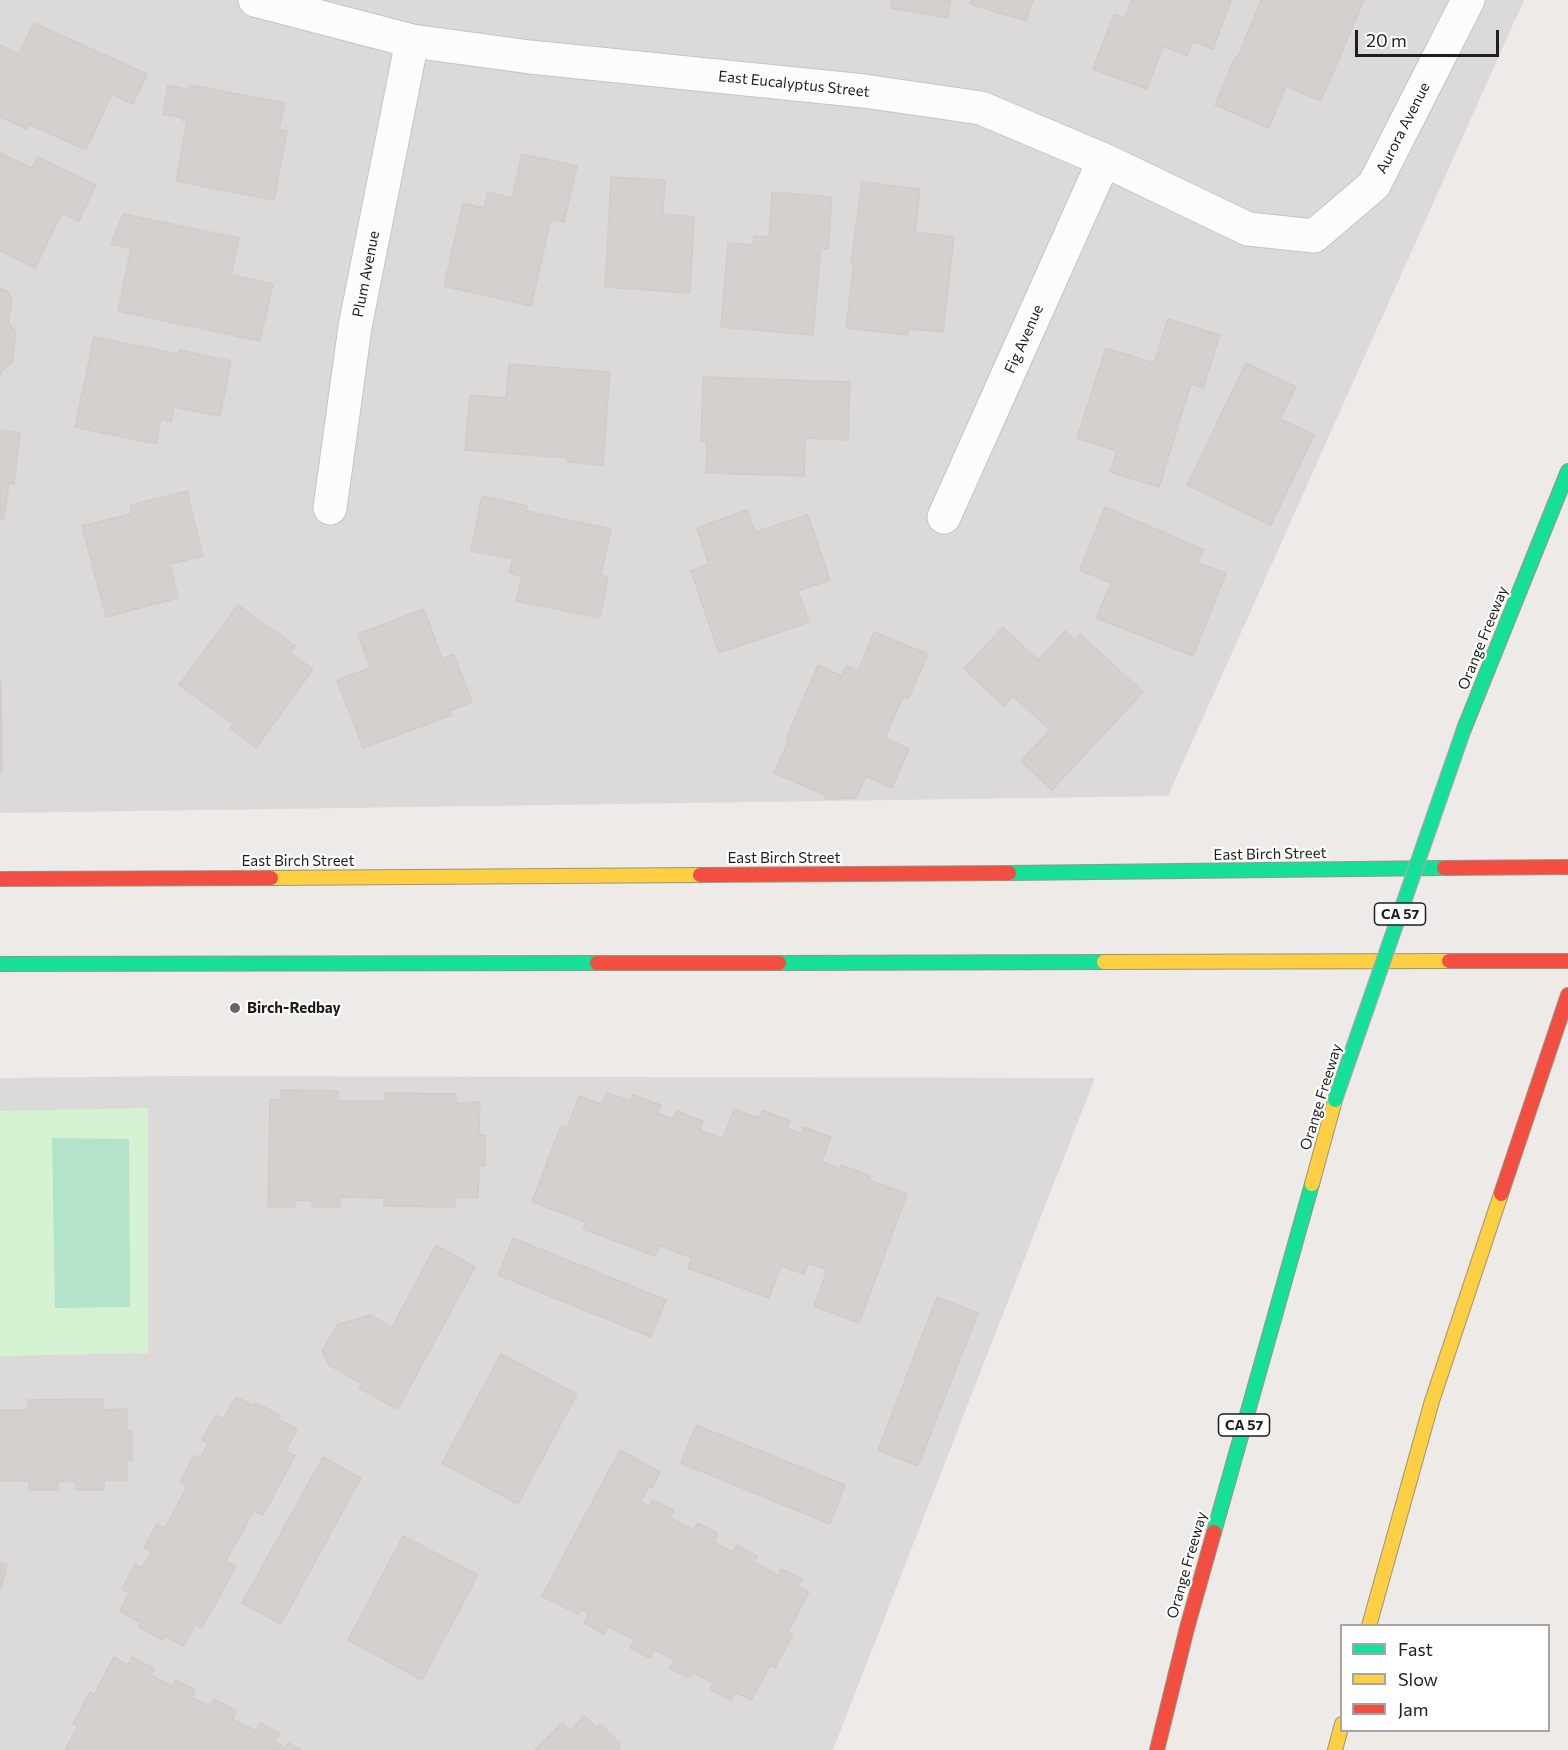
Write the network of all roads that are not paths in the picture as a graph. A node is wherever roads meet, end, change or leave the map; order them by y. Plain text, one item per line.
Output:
1 (255, 0) edge
2 (1468, 0) edge
3 (411, 41) junction
4 (1104, 160) junction
5 (1314, 236) joint
6 (1568, 471) edge
7 (330, 508) dead end
8 (944, 517) dead end
9 (1568, 867) edge
10 (0, 879) edge
11 (1568, 961) edge
12 (0, 964) edge
13 (1568, 995) edge
14 (1370, 1624) edge
15 (1340, 1728) edge
16 (1156, 1750) edge
17 (1335, 1750) edge

1 - 3 street, East Eucalyptus Street
2 - 5 street, Aurora Avenue
3 - 4 street, East Eucalyptus Street
3 - 7 street, Plum Avenue
4 - 5 street, East Eucalyptus Street
4 - 8 street, Fig Avenue
6 - 16 main road, Orange Freeway / CA 57, bridge
9 - 10 main road, East Birch Street
11 - 12 main road
13 - 14 main road
15 - 17 main road

